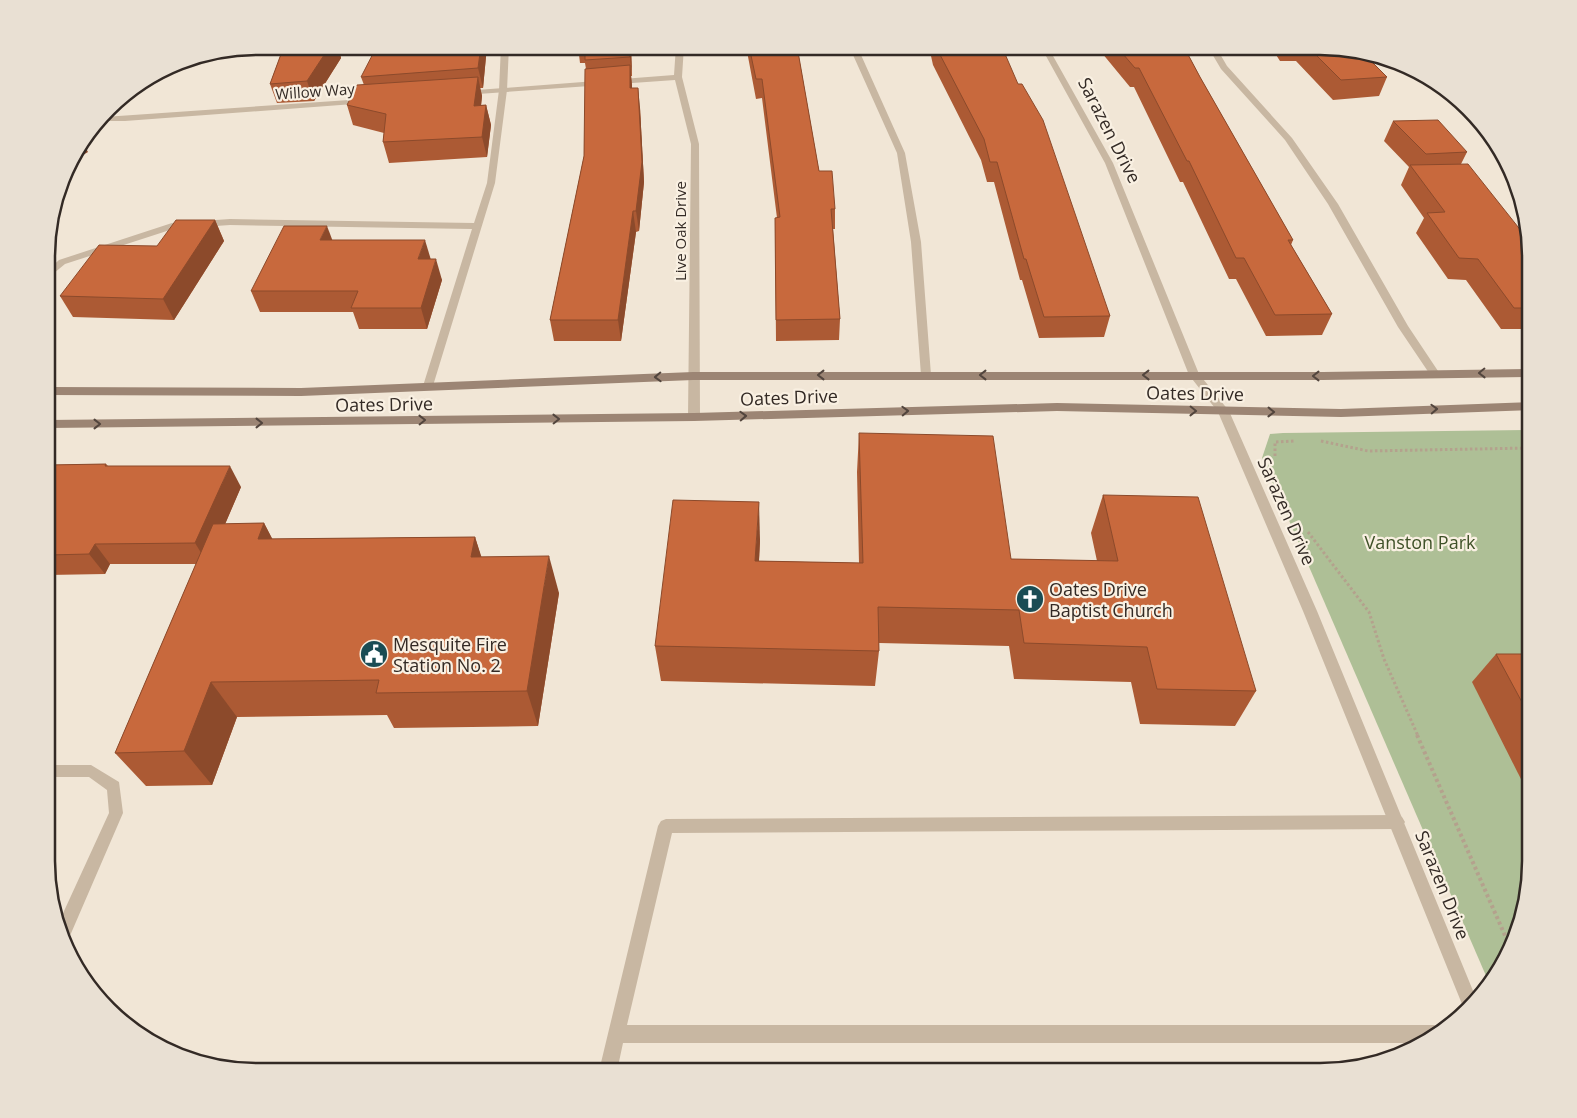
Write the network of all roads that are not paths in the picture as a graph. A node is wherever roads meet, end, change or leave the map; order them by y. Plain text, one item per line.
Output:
1 (504, 55) edge
2 (679, 55) edge
3 (857, 55) edge
4 (1048, 55) edge
5 (1217, 55) edge
6 (678, 77) junction
7 (503, 90) junction
8 (454, 94) edge
9 (374, 100) edge
10 (110, 119) edge
11 (478, 226) junction
12 (55, 268) edge
13 (1522, 372) edge
14 (1435, 374) junction
15 (926, 375) junction
16 (1194, 375) junction
17 (693, 376) junction
18 (428, 386) junction
19 (55, 391) edge
20 (1522, 406) edge
21 (1222, 411) junction
22 (694, 417) junction
23 (55, 424) edge
24 (55, 771) edge
25 (1397, 822) junction
26 (66, 926) edge
27 (1468, 998) edge
28 (616, 1034) junction
29 (1424, 1034) edge
30 (610, 1063) edge

1 - 7 street
2 - 6 street, Live Oak Drive
3 - 15 street
4 - 16 street, Sarazen Drive
5 - 14 street
6 - 7 street
6 - 17 street, Live Oak Drive
7 - 8 street
7 - 11 street
9 - 10 street, Willow Way
11 - 12 street
11 - 18 street
13 -> 14 main road, Oates Drive
14 -> 16 main road, Oates Drive
16 -> 15 main road, Oates Drive
15 -> 17 main road, Oates Drive
16 - 21 street, Sarazen Drive
17 -> 18 main road, Oates Drive
17 - 22 street, Live Oak Drive
18 - 19 main road, Oates Drive
21 -> 20 main road, Oates Drive
22 -> 21 main road, Oates Drive
21 - 25 street, Sarazen Drive
23 -> 22 main road, Oates Drive
24 - 26 street
25 - 27 street, Sarazen Drive
25 - 28 street
28 - 29 street
28 - 30 street

